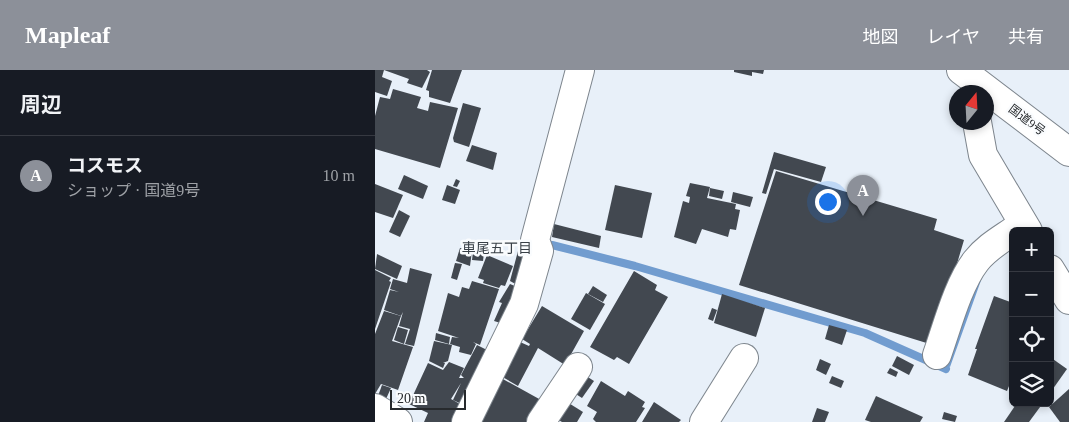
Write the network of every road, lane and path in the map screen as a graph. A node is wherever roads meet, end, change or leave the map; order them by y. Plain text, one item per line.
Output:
1 (580, 70) edge
2 (967, 80) edge
3 (978, 130) edge
4 (1069, 152) edge
5 (1018, 227) edge
6 (1009, 235) edge
7 (1052, 272) edge
8 (1069, 300) edge
9 (937, 355) dead end
10 (744, 358) dead end
11 (579, 367) dead end
12 (375, 408) edge
13 (398, 422) edge
14 (466, 422) edge
15 (541, 422) edge
16 (704, 422) edge

1 - 14 main road
2 - 4 main road, 国道9号
3 - 5 main road
6 - 9 main road
7 - 8 main road
10 - 16 main road
11 - 15 main road
12 - 13 main road

